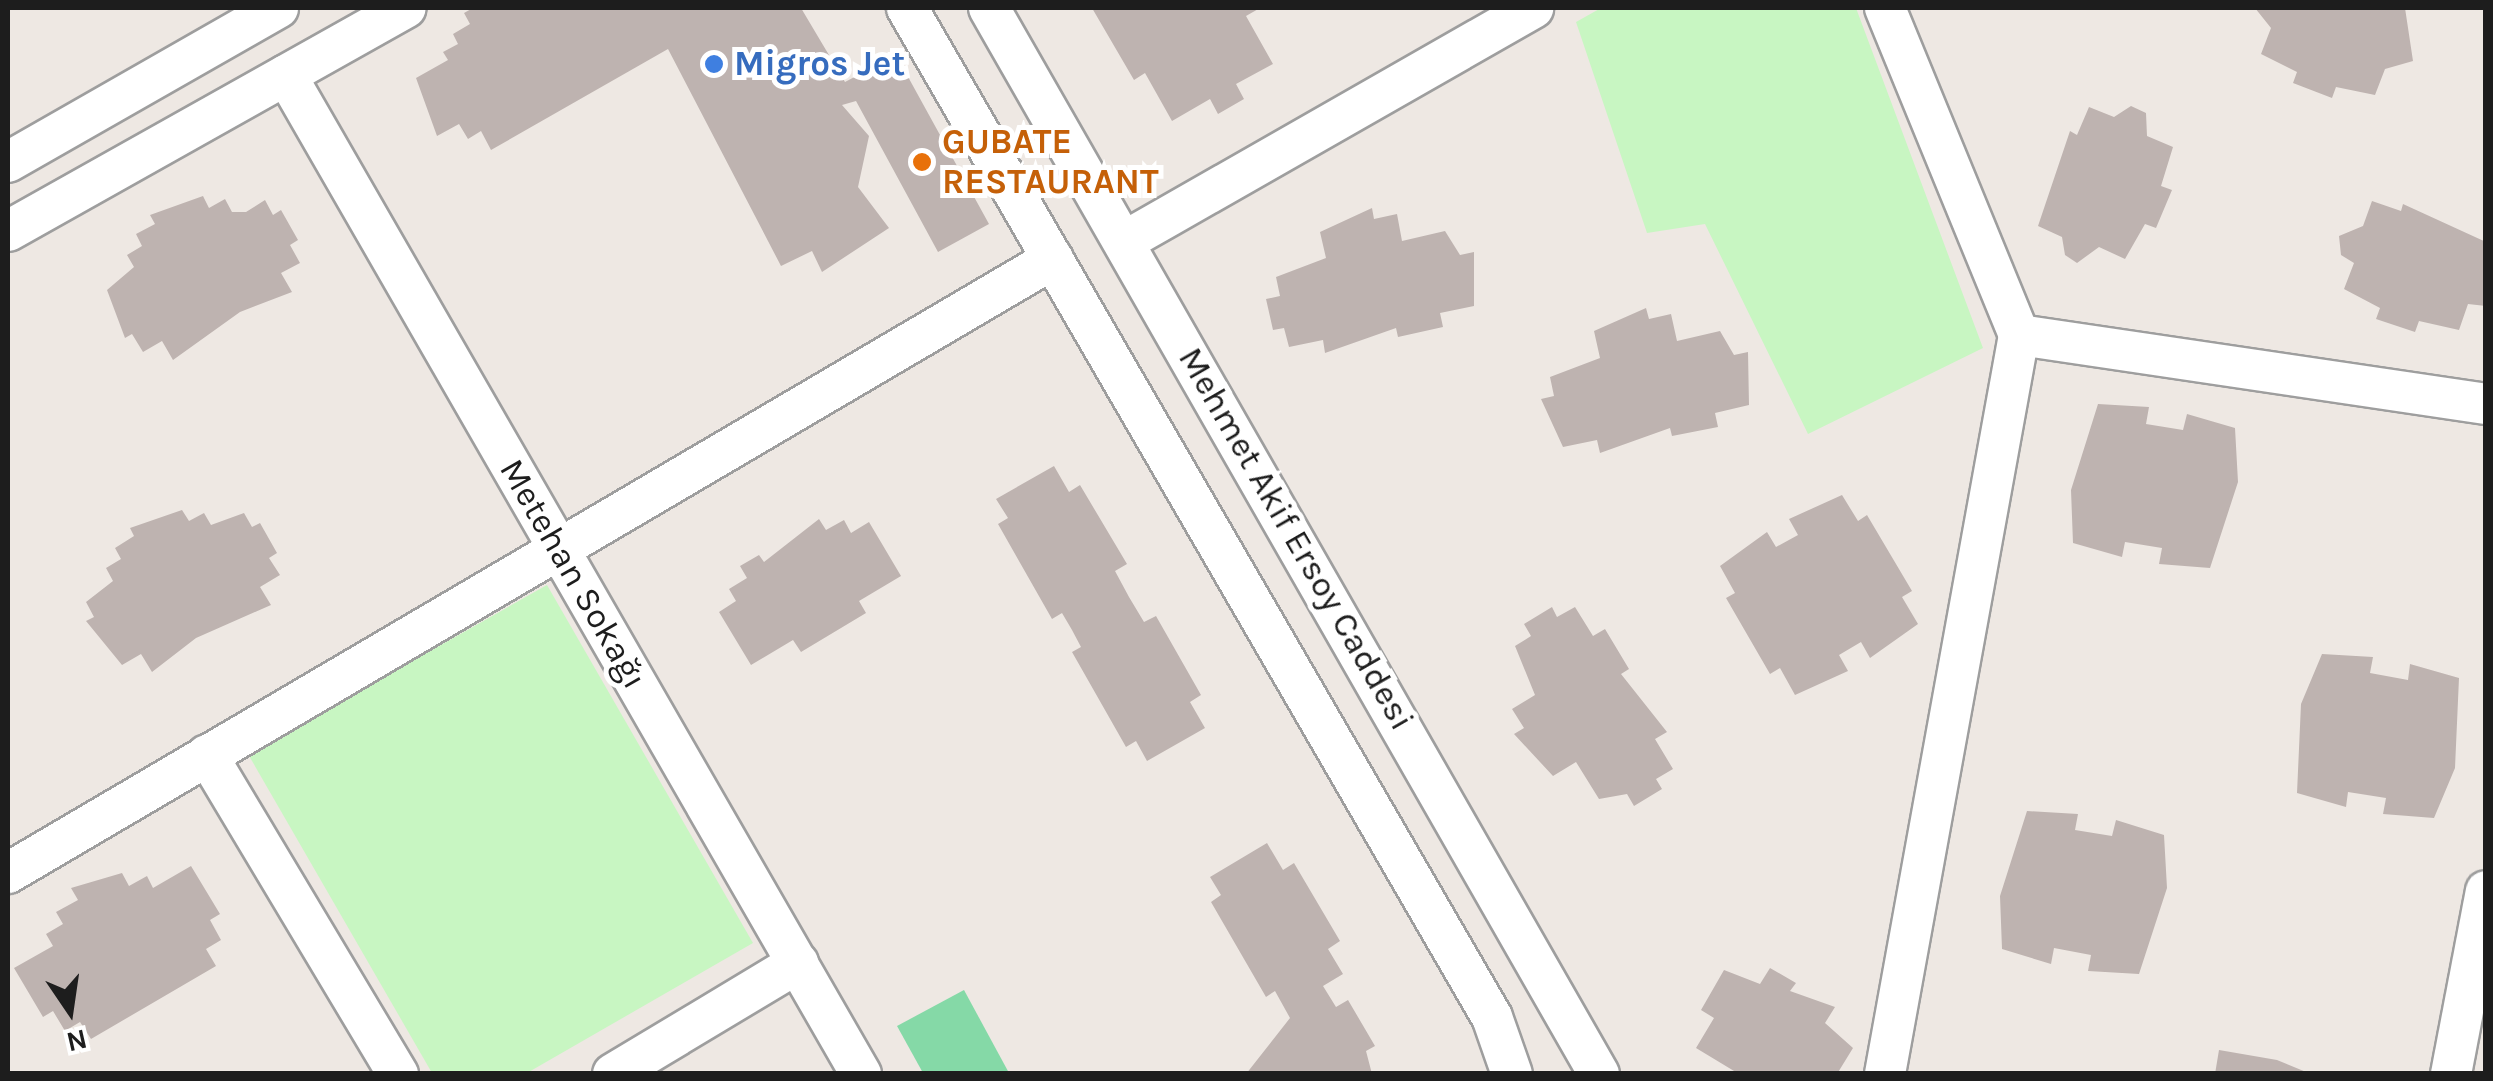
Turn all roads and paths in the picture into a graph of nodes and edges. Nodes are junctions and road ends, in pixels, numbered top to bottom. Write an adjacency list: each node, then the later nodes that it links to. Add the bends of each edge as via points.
1 (406, 8): 7 (street)
2 (907, 8): 11 (street, Mehmet Akif Ersoy Caddesi)
3 (989, 8): 10 (street, Mehmet Akif Ersoy Caddesi)
4 (1533, 8): 10 (street)
5 (1885, 8): 12 (street)
6 (260, 12): 8 (street)
7 (286, 75): 9 (street); 14 (street, Metehan Sokağı)
8 (8, 162)
9 (8, 231)
10 (1125, 242): 23 (street, Mehmet Akif Ersoy Caddesi)
11 (1054, 259): 14 (street); 22 (street, Mehmet Akif Ersoy Caddesi, via 1492,1017)
12 (2018, 336): 13 (street); 24 (street)
13 (2486, 404)
14 (558, 548): 15 (street); 18 (street, Metehan Sokağı)
15 (207, 755): 16 (street); 19 (street)
16 (8, 873)
17 (2486, 892): 25 (street)
18 (798, 963): 20 (street); 21 (street, Metehan Sokağı)
19 (398, 1074)
20 (613, 1074)
21 (861, 1074)
22 (1512, 1074)
23 (1599, 1074)
24 (1886, 1074)
25 (2451, 1074)

